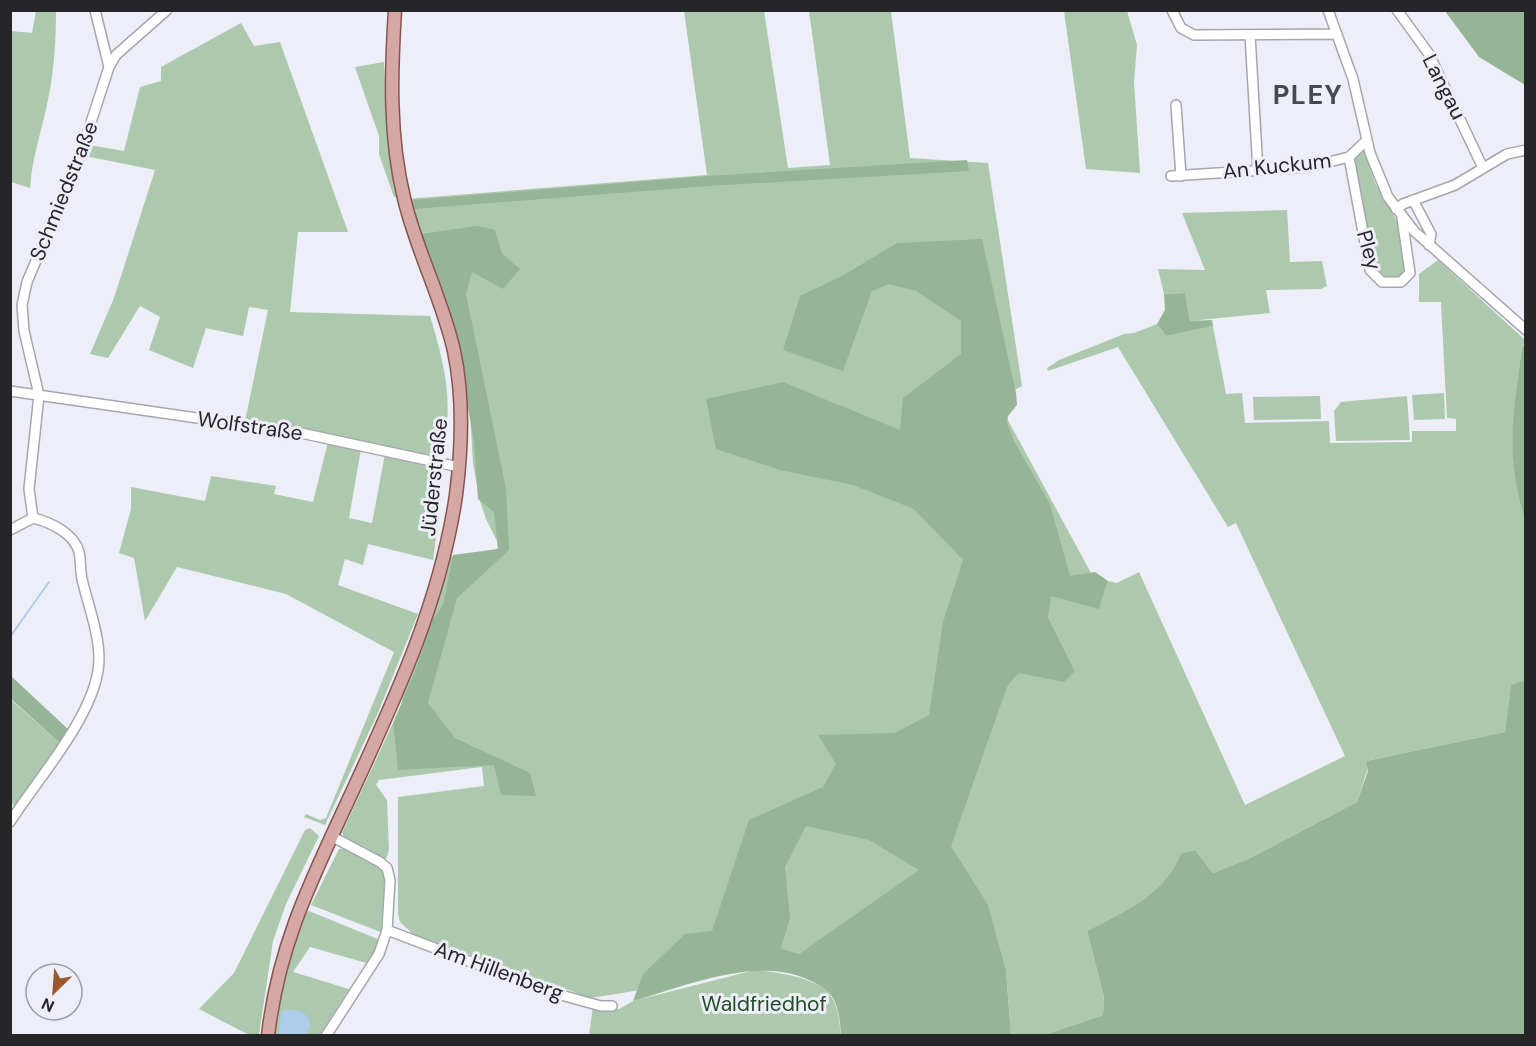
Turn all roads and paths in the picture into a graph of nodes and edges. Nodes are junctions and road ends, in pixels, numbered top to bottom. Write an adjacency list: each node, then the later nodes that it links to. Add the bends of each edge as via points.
1 (94, 10): 9 (street)
2 (167, 10): 9 (street, Schmiedstraße, via 117,55)
3 (395, 10): 25 (main road, Jüderstraße, via 394,143 404,199 453,349 460,405)
4 (1172, 10): 8 (street, via 1181,27 1194,35)
5 (1328, 10): 7 (street, Pley)
6 (1397, 10): 14 (street, Langau, via 1429,54)
7 (1336, 34): 8 (street); 11 (street, Pley, via 1347,62)
8 (1250, 35): 15 (street)
9 (109, 68): 24 (street, Schmiedstraße, via 80,159 27,282 22,305)
10 (1176, 105): 17 (street)
11 (1366, 141): 13 (street, An Kuckum); 19 (street, Pley, via 1380,180)
12 (1526, 150): 14 (street, via 1507,154)
13 (1349, 158): 15 (street, An Kuckum, via 1309,167); 21 (street, Pley, via 1370,270 1375,277 1392,284 1406,278 1410,273)
14 (1483, 168): 18 (street, via 1455,185)
15 (1258, 171): 17 (street, An Kuckum)
16 (1171, 176): 17 (street, An Kuckum)
17 (1181, 176)
18 (1413, 200): 19 (street); 20 (street, via 1431,234)
19 (1399, 213): 20 (street, Pley); 21 (street, Pley)
20 (1426, 242): 21 (street, Pley); 22 (street, Pley)
21 (1406, 246)
22 (1525, 331)
23 (10, 391): 24 (street, Wolfstraße)
24 (39, 395): 25 (street, Wolfstraße, via 301,433); 26 (street, via 29,489)
25 (459, 467): 29 (main road, Jüderstraße, via 444,557 426,620)
26 (33, 518): 27 (street); 28 (street, via 63,531 79,550 99,658 88,704)
27 (10, 530)
28 (10, 822)
29 (332, 836): 30 (street, via 387,868); 32 (main road, Jüderstraße, via 283,953)
30 (387, 930): 31 (street, Am Hillenberg, via 550,992); 33 (street, via 371,969)
31 (612, 1006)
32 (268, 1035)
33 (326, 1035)

